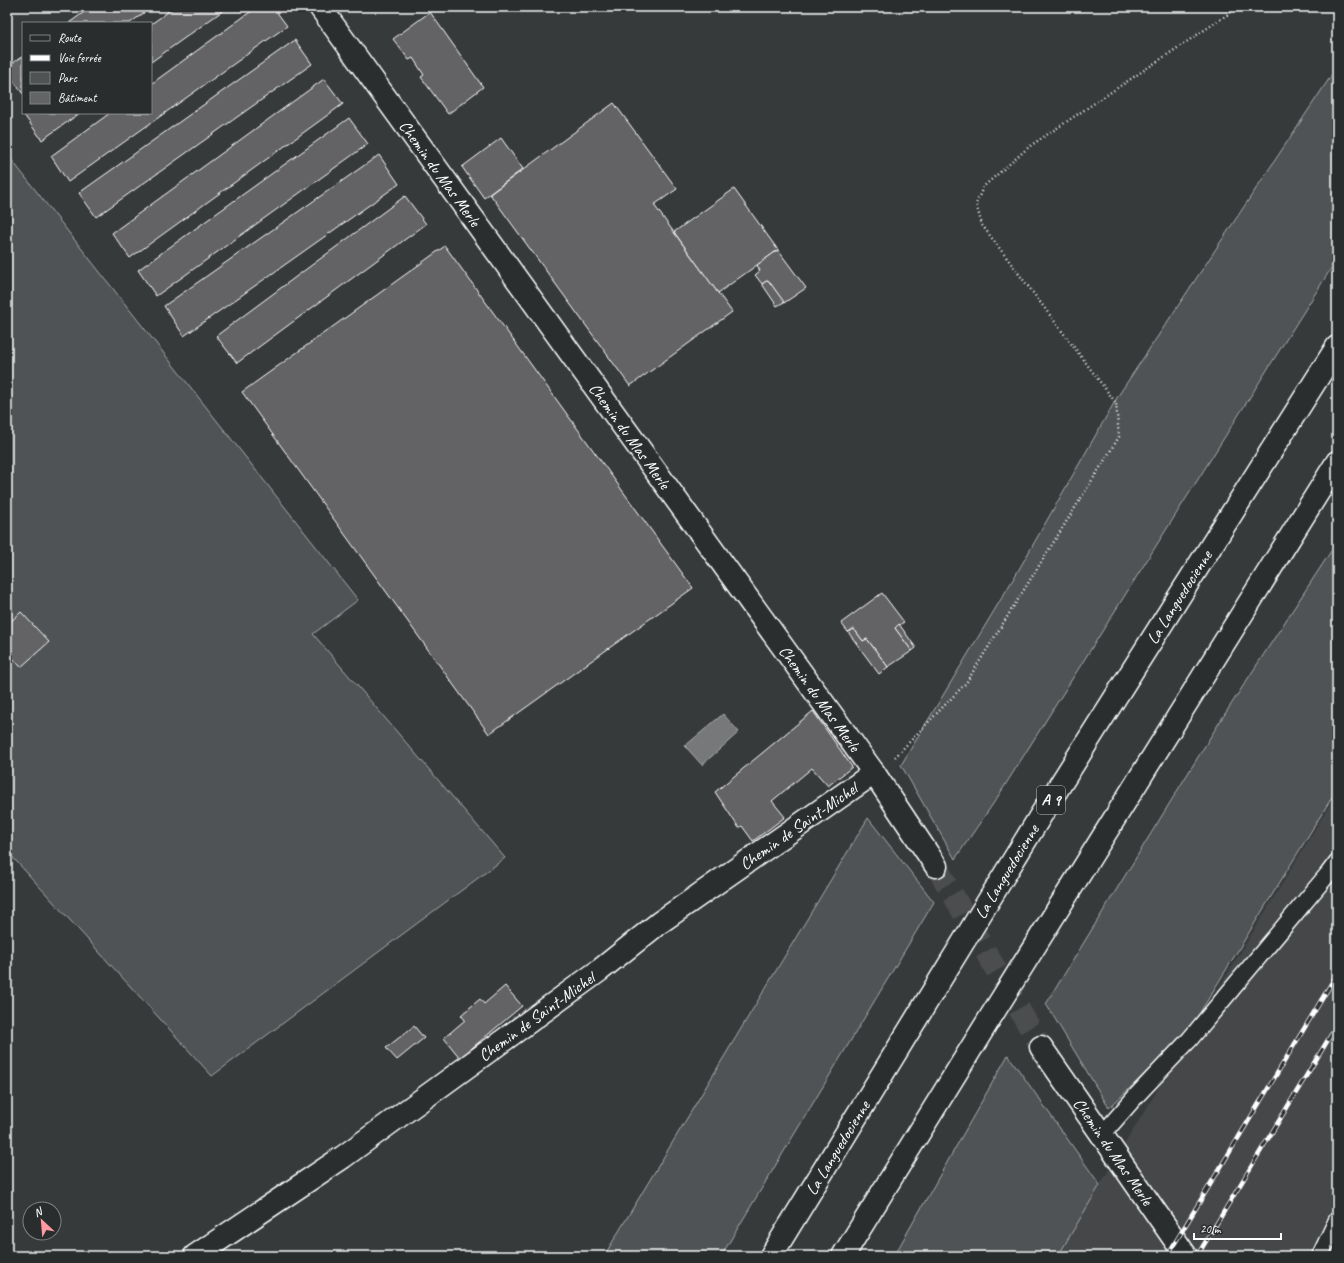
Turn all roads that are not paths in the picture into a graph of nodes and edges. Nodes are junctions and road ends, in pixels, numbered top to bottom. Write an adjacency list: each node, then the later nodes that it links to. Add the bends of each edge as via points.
1 (320, 7): 4 (main road, Chemin du Mas Merle)
2 (1337, 347): 11 (main road, La Languedocienne / A 9, via 1041,815)
3 (1337, 462): 12 (main road)
4 (874, 773): 6 (main road, Chemin du Mas Merle); 10 (main road, Chemin de Saint-Michel, via 659,923 600,970 343,1157)
5 (1337, 862): 8 (lane, via 1190,1038)
6 (936, 866)
7 (1041, 1047): 8 (main road, Chemin du Mas Merle)
8 (1102, 1136): 13 (main road, Chemin du Mas Merle)
9 (1337, 1220): 14 (lane)
10 (195, 1256)
11 (771, 1256)
12 (843, 1256)
13 (1186, 1256)
14 (1320, 1256)

